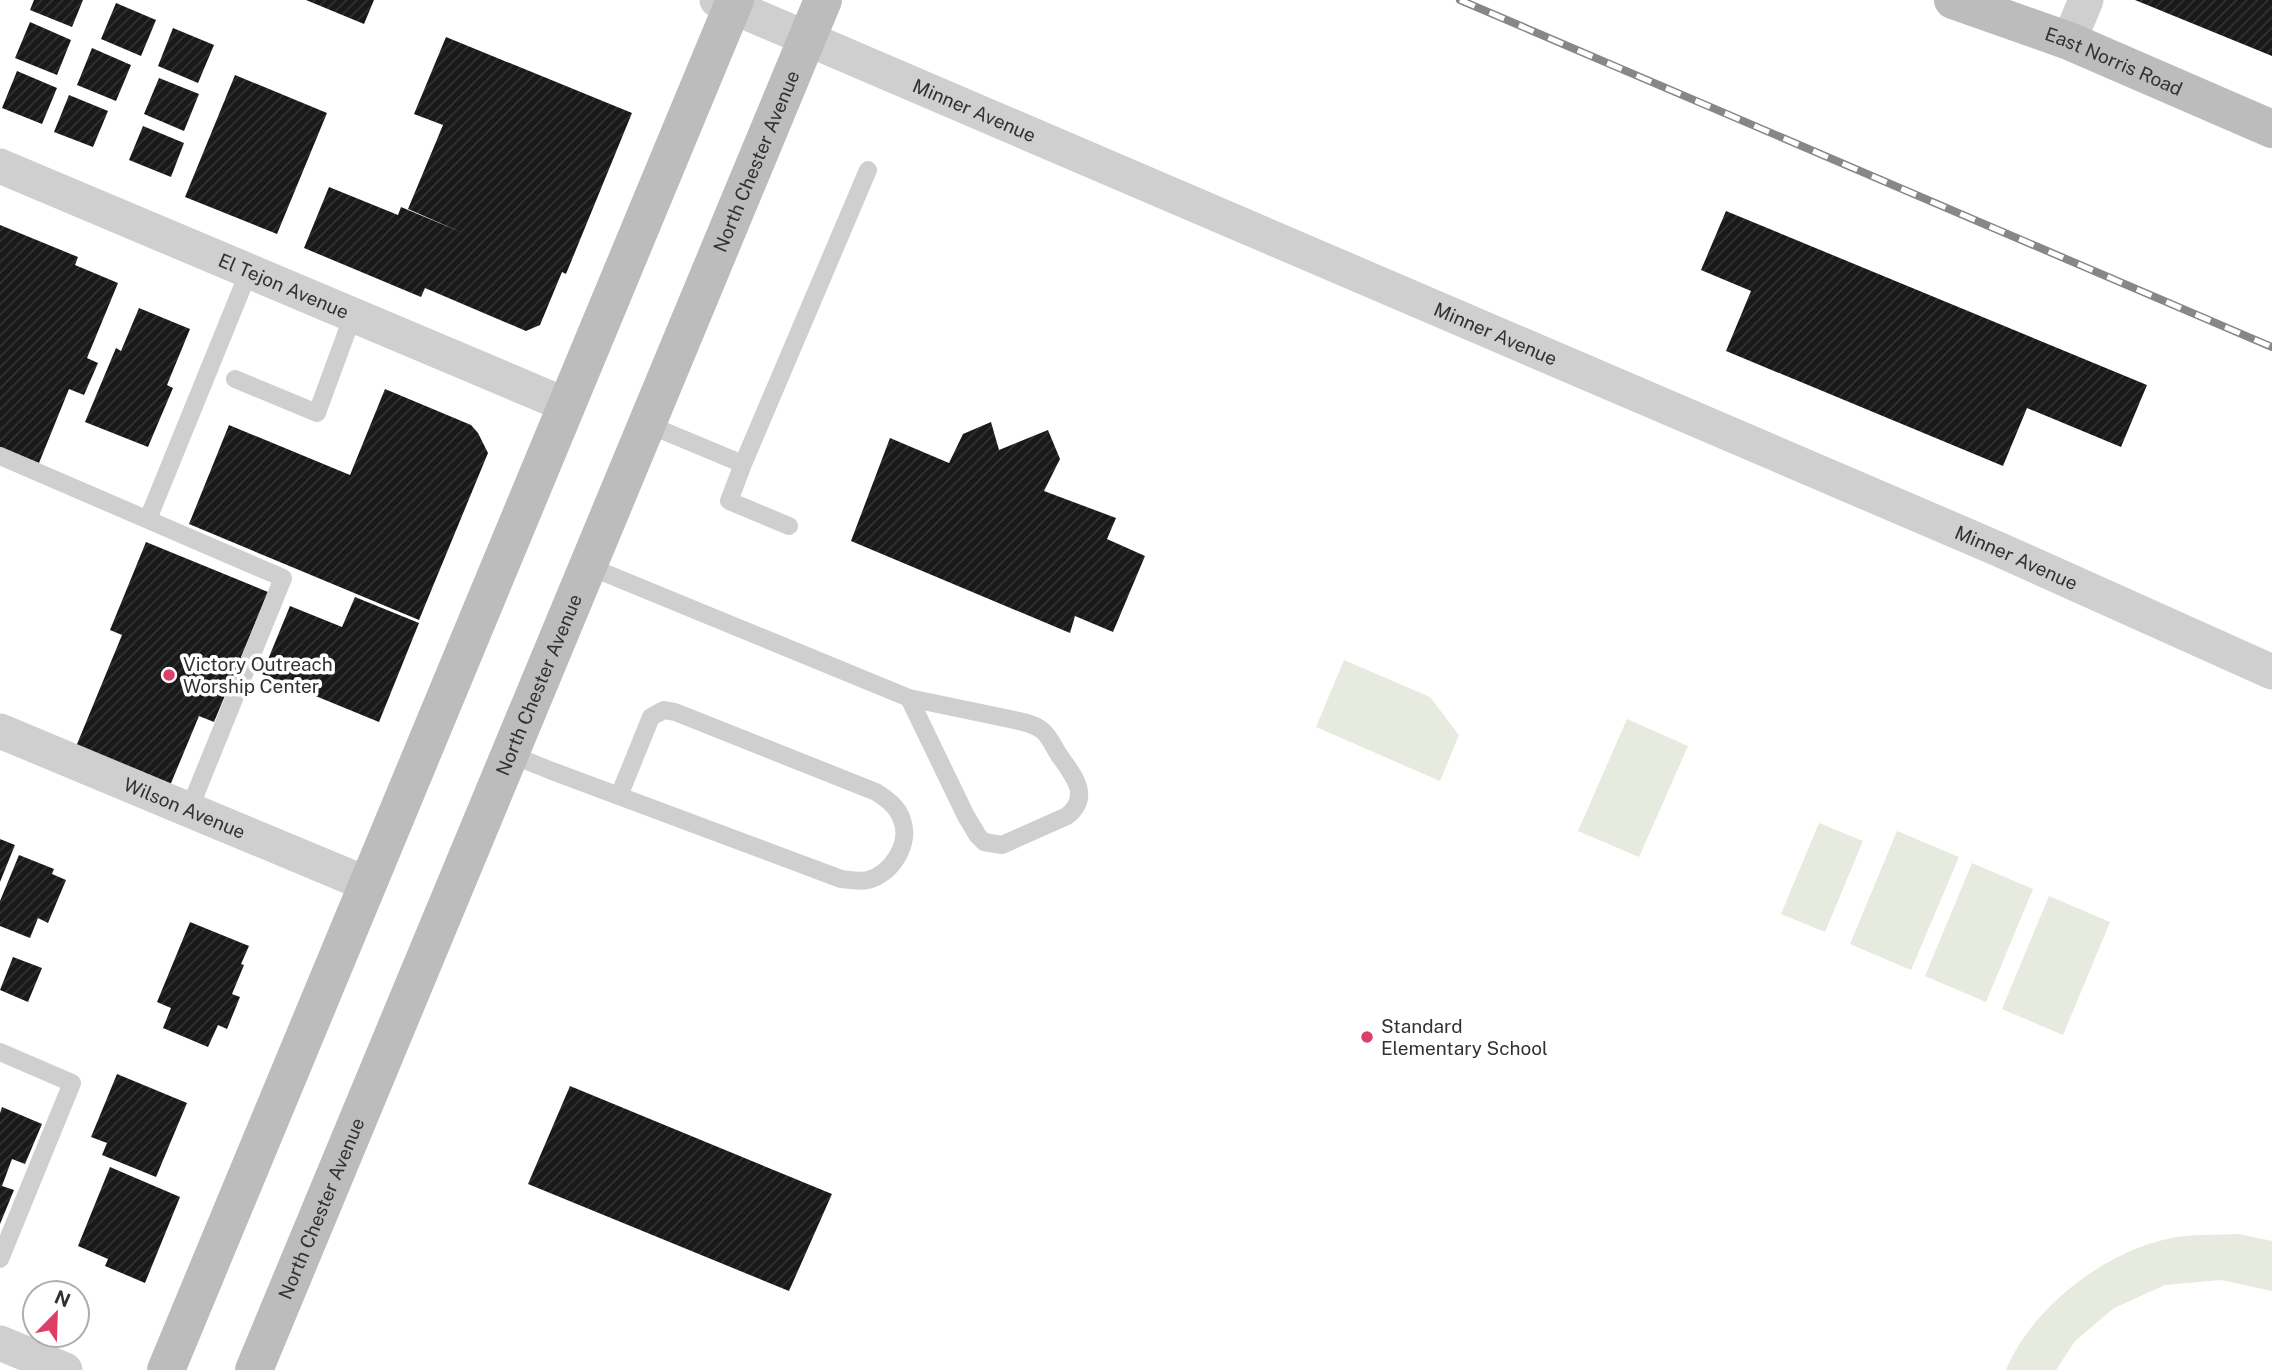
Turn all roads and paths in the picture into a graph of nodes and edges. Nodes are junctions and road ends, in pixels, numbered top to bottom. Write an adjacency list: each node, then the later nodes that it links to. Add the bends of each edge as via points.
1 (823, 0): 5 (main road, North Chester Avenue)
2 (1954, 0): 6 (main road, East Norris Road)
3 (2086, 0): 6 (street)
4 (728, 2): 5 (street, Minner Avenue); 13 (main road)
5 (808, 38): 14 (main road, North Chester Avenue); 20 (street, Minner Avenue, via 1985,544)
6 (2069, 41): 7 (main road, East Norris Road)
7 (2272, 129)
8 (0, 166): 10 (street, El Tejon Avenue)
9 (868, 170): 16 (lane)
10 (249, 271): 11 (street, El Tejon Avenue); 17 (lane)
11 (353, 316): 12 (lane, via 317,413); 13 (street, El Tejon Avenue)
12 (235, 379)
13 (566, 405): 26 (main road)
14 (647, 424): 16 (lane); 19 (main road, North Chester Avenue)
15 (0, 456): 17 (lane)
16 (743, 464): 18 (lane, via 729,501)
17 (148, 519): 25 (lane, via 283,578)
18 (789, 526)
19 (588, 566): 21 (lane); 23 (main road, North Chester Avenue)
20 (2272, 673)
21 (909, 698): 21 (lane, via 966,816 984,842 1002,845 1075,809 1079,799 1076,780 1043,731 1019,721)
22 (0, 731): 25 (street, Wilson Avenue)
23 (510, 754): 24 (lane); 32 (main road, North Chester Avenue)
24 (619, 796): 24 (lane, via 841,879 860,882 891,867 904,838 899,813 876,792 664,710 651,717)
25 (189, 810): 26 (street, Wilson Avenue)
26 (367, 884): 31 (main road)
27 (0, 1052): 28 (lane, via 72,1083)
28 (0, 1259)
29 (0, 1343): 30 (street)
30 (65, 1370)
31 (166, 1370)
32 (254, 1370)

